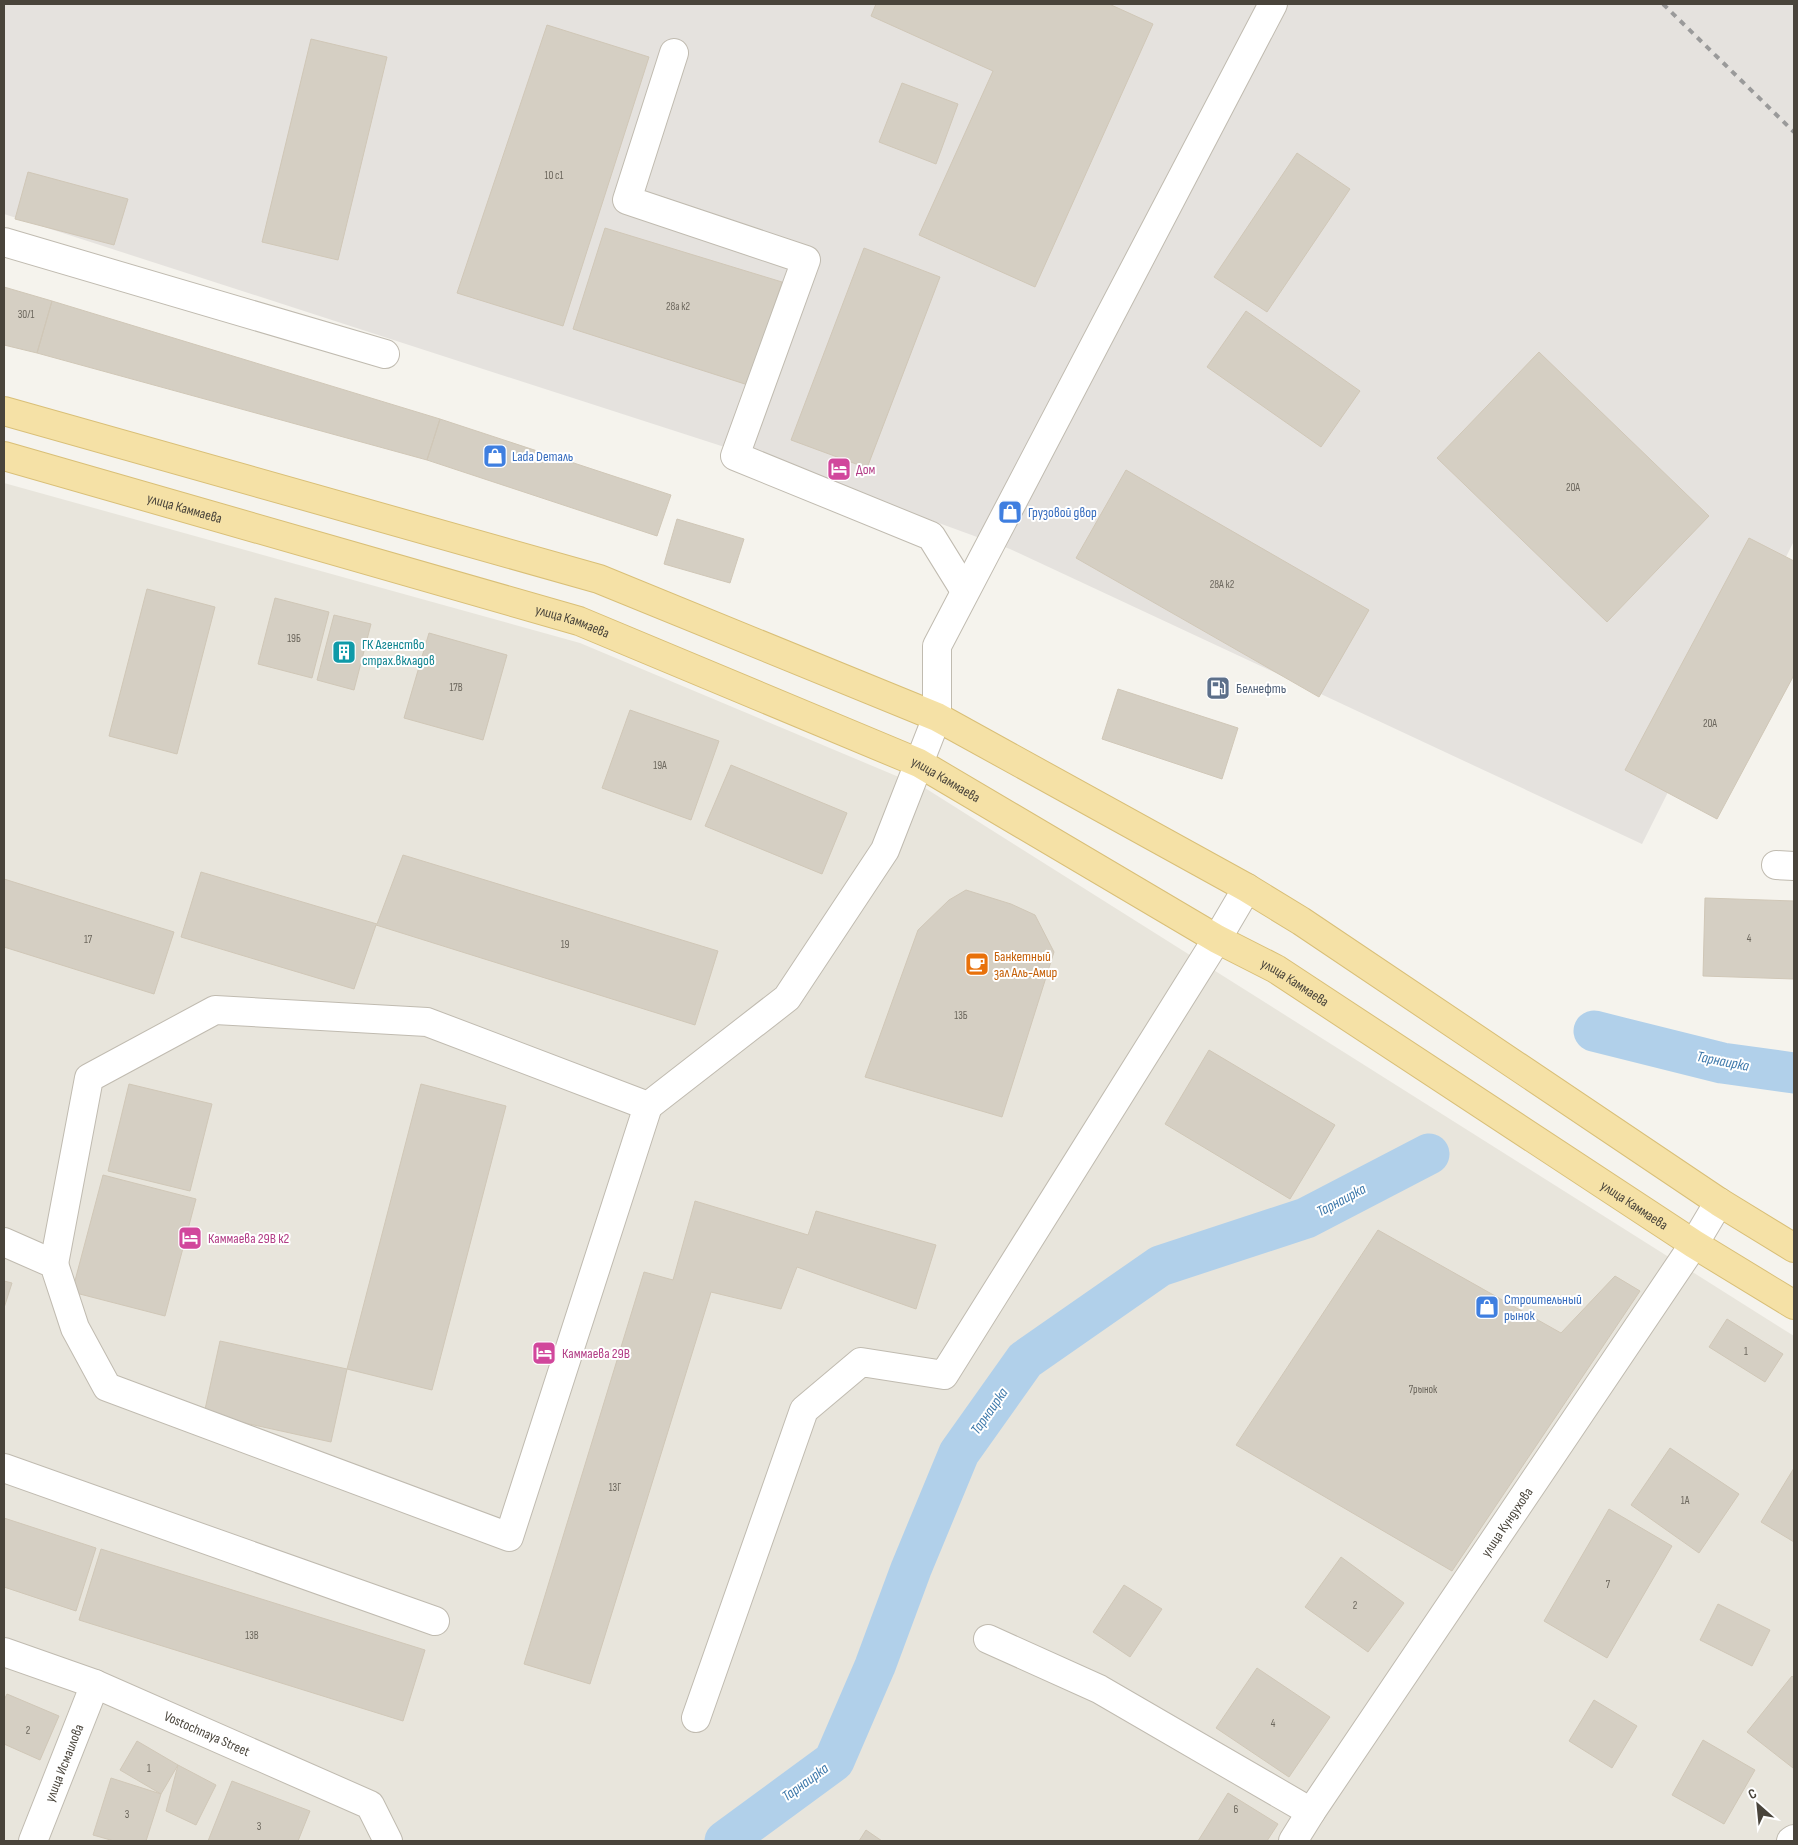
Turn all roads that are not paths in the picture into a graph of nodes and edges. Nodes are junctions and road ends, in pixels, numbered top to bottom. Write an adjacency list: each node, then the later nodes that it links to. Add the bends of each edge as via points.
1 (1273, 4): 7 (street)
2 (674, 53): 7 (street, via 627,200 806,260 735,456 931,536)
3 (4, 242): 4 (street)
4 (385, 354)
5 (4, 411): 8 (main road, via 599,579)
6 (4, 456): 9 (main road, улица Каммаева, via 580,621)
7 (965, 591): 8 (street, via 937,646)
8 (938, 717): 9 (street); 10 (main road)
9 (919, 763): 11 (main road, улица Каммаева); 12 (street, via 884,850 787,998)
10 (1247, 888): 11 (street); 13 (main road)
11 (1217, 939): 15 (main road, улица Каммаева, via 1276,969); 24 (street, via 944,1375 861,1362 804,1410)
12 (648, 1106): 17 (street, via 427,1022 215,1010 89,1078); 17 (street, via 509,1537 107,1387 75,1328)
13 (1719, 1202): 15 (street, улица Кундухова); 16 (main road)
14 (4, 1242): 17 (street)
15 (1694, 1244): 18 (main road, улица Каммаева); 25 (street, улица Кундухова)
16 (1794, 1248)
17 (54, 1264)
18 (1794, 1304)
19 (4, 1468): 20 (street)
20 (435, 1621)
21 (988, 1639): 25 (street, via 1099,1689)
22 (4, 1652): 23 (street, Vostochnaya Street)
23 (95, 1684): 27 (street, улица Исмаилова); 28 (street, Vostochnaya Street, via 370,1805)
24 (696, 1718)
25 (1311, 1812): 29 (street, улица Кундухова)
26 (1794, 1839): 30 (street)
27 (34, 1841)
28 (388, 1841)
29 (1293, 1841)
30 (1791, 1841)

